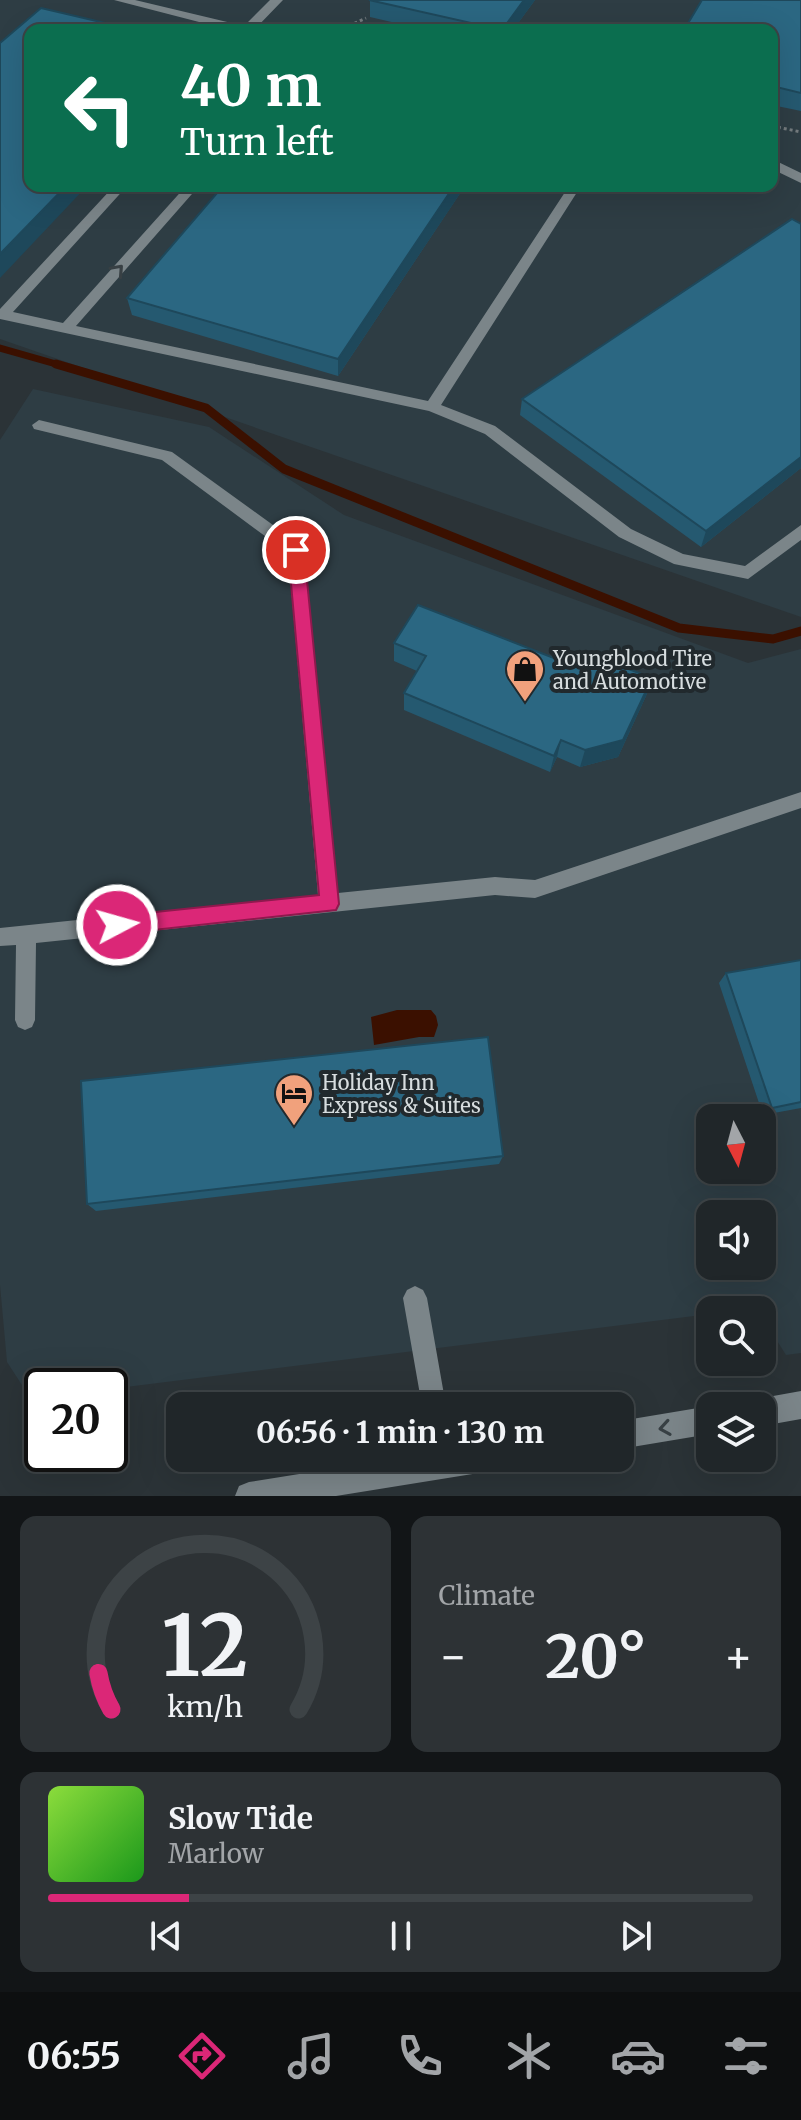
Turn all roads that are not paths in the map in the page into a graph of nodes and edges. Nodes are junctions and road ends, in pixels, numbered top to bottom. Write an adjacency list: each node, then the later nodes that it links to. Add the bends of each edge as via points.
1 (122, 0): 3 (street)
2 (277, 0): 4 (street)
3 (221, 24)
4 (252, 24)
5 (778, 166): 6 (street)
6 (801, 179)
7 (115, 192): 10 (lane)
8 (188, 192): 11 (lane, one-way to 8)
9 (571, 192): 12 (lane)
10 (2, 314): 11 (lane)
11 (66, 328): 12 (lane)
12 (432, 407): 14 (lane, via 490,430 625,533 680,560 748,573)
13 (39, 425): 16 (lane, via 167,456 296,550)
14 (801, 531)
15 (801, 800): 16 (lane, via 535,889 495,886)
16 (329, 904): 17 (lane)
17 (26, 934): 18 (lane); 19 (lane)
18 (0, 937)
19 (25, 1020)
20 (415, 1298): 21 (lane)
21 (432, 1392)
22 (801, 1405): 23 (street)
23 (776, 1409)
24 (696, 1422): 25 (street, one-way to 25)
25 (634, 1433)
26 (383, 1472): 27 (street)
27 (249, 1496)

